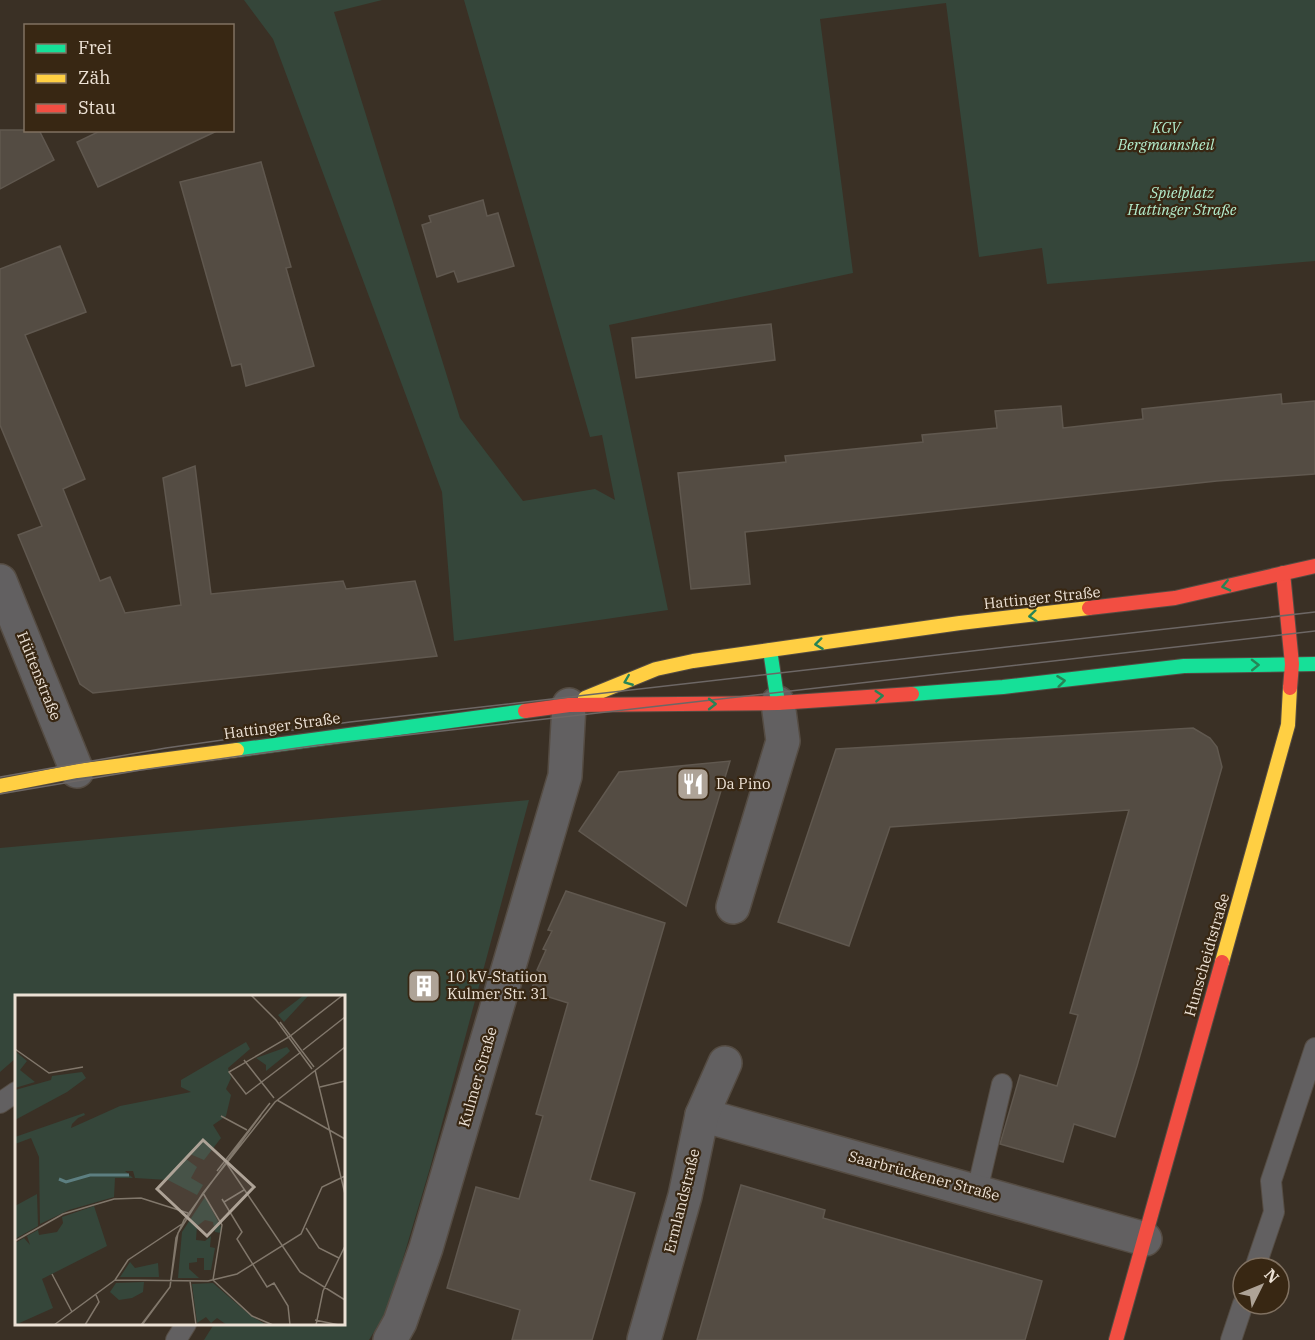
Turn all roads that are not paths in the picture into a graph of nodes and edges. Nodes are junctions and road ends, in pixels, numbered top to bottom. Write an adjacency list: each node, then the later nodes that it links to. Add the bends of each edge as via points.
1 (1315, 566): 2 (main road, Hattinger Straße)
2 (1283, 573): 4 (main road, Hattinger Straße, one-way to 4, via 1174,598); 5 (main road, Hunscheidtstraße)
3 (0, 581): 9 (street, Hüttenstraße)
4 (770, 650): 7 (main road); 8 (main road, Hattinger Straße, one-way to 8, via 656,669)
5 (1292, 664): 6 (main road, Hattinger Straße); 7 (main road, Hattinger Straße, one-way to 5, via 1003,687 1184,666); 19 (main road, Hunscheidtstraße, via 1288,726)
6 (1315, 664)
7 (778, 703): 8 (main road, Hattinger Straße, one-way to 7); 11 (street, via 783,741)
8 (569, 705): 9 (main road, Hattinger Straße); 24 (street, Kulmer Straße, via 565,776 429,1238)
9 (77, 771): 10 (main road, Hattinger Straße)
10 (0, 786)
11 (733, 907)
12 (1315, 1048): 20 (lane, via 1271,1181 1274,1212)
13 (725, 1064): 17 (street, Ermlandstraße)
14 (1002, 1084): 18 (lane)
15 (15, 1093): 16 (lane)
16 (0, 1103)
17 (702, 1115): 18 (street, Saarbrückener Straße); 25 (street, Ermlandstraße, via 685,1196)
18 (977, 1191): 19 (street, Saarbrückener Straße)
19 (1144, 1239): 26 (main road, Hunscheidtstraße)
20 (1259, 1256)
21 (1239, 1316): 27 (lane)
22 (185, 1325): 23 (lane)
23 (176, 1340)
24 (390, 1340)
25 (644, 1340)
26 (1116, 1340)
27 (1231, 1340)

